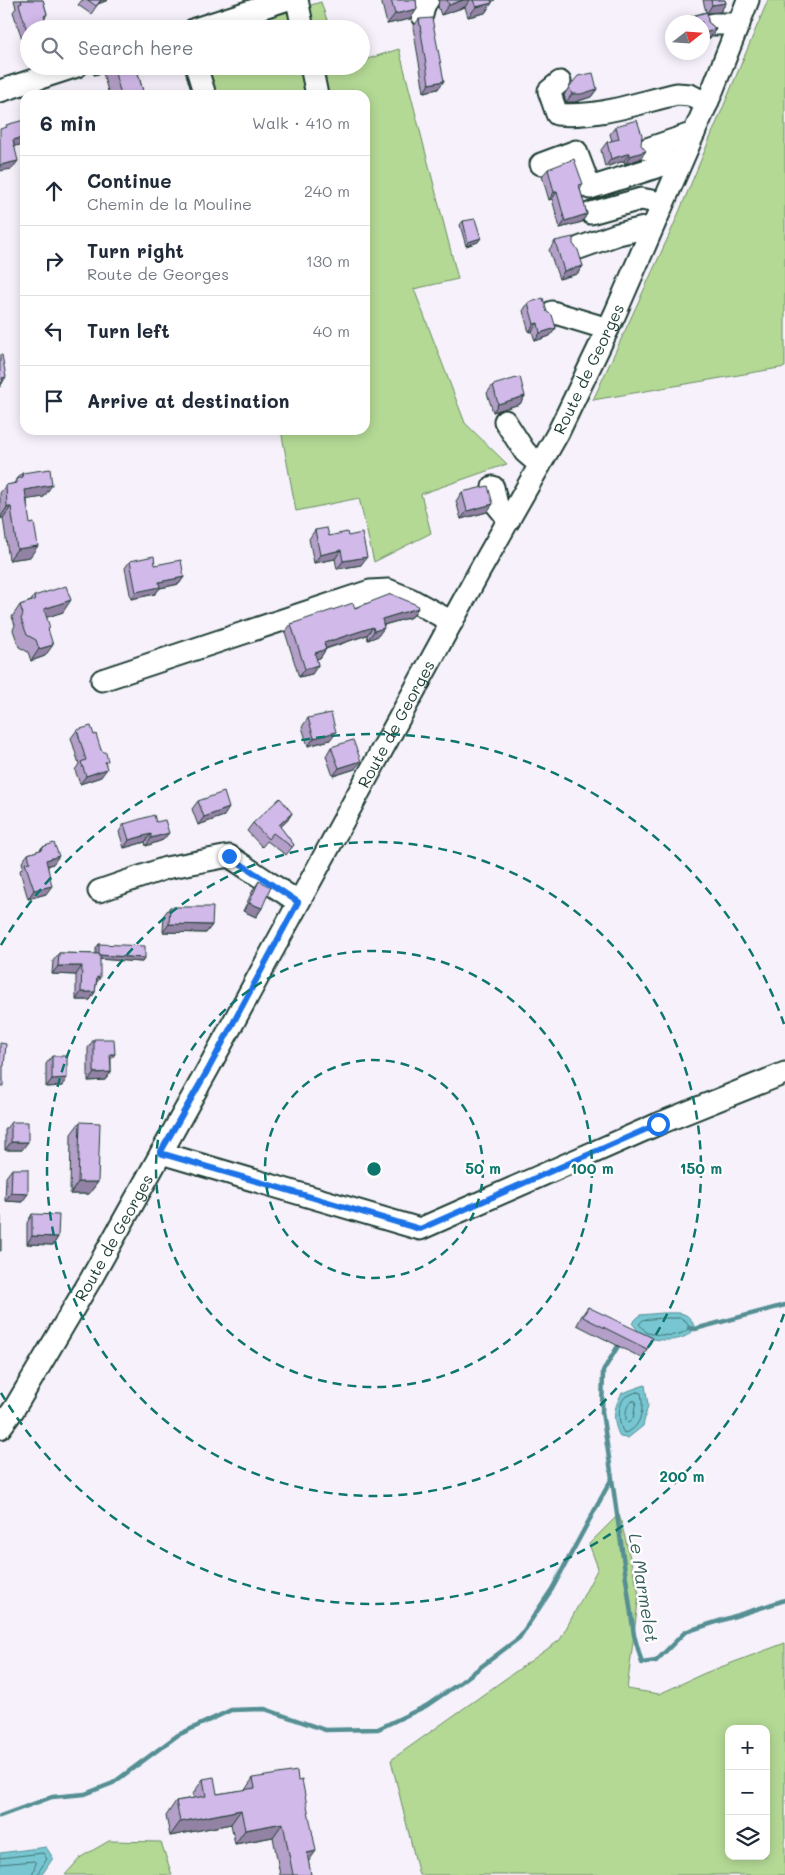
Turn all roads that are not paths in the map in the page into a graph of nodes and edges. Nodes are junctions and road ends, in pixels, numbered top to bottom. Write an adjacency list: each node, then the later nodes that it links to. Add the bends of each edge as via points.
1 (285, 0): 4 (street)
2 (298, 0): 5 (street)
3 (748, 0): 7 (street, Route de Georges)
4 (223, 20)
5 (302, 20)
6 (713, 24): 7 (street)
7 (739, 24): 15 (street, Route de Georges)
8 (48, 75): 12 (street)
9 (199, 75): 13 (street)
10 (313, 75): 14 (street)
11 (560, 82): 15 (street, via 550,91 556,114 601,113 677,94 690,95)
12 (0, 90)
13 (203, 90)
14 (316, 90)
15 (707, 104): 16 (street, Route de Georges)
16 (694, 133): 17 (street); 18 (street, Route de Georges)
17 (648, 149)
18 (682, 159): 19 (street, via 590,188 576,151); 20 (street, Route de Georges)
19 (541, 164)
20 (662, 203): 21 (street, via 641,199); 22 (street, Route de Georges)
21 (591, 213)
22 (653, 226): 23 (street); 25 (street, Route de Georges)
23 (579, 248)
24 (552, 312): 25 (street)
25 (608, 329): 27 (street, Route de Georges)
26 (505, 420): 27 (street, via 525,452)
27 (540, 465): 29 (street, Route de Georges)
28 (493, 487): 29 (street, via 497,505)
29 (508, 520): 30 (street, Route de Georges)
30 (452, 622): 31 (street, via 388,590 370,591); 33 (street, Route de Georges)
31 (102, 680)
32 (100, 891): 33 (street, via 166,868 229,856)
33 (298, 902): 35 (street, Route de Georges)
34 (785, 1073): 35 (street, via 658,1124 420,1229)
35 (160, 1153): 36 (street, Route de Georges, via 91,1279 14,1410)
36 (0, 1428)

